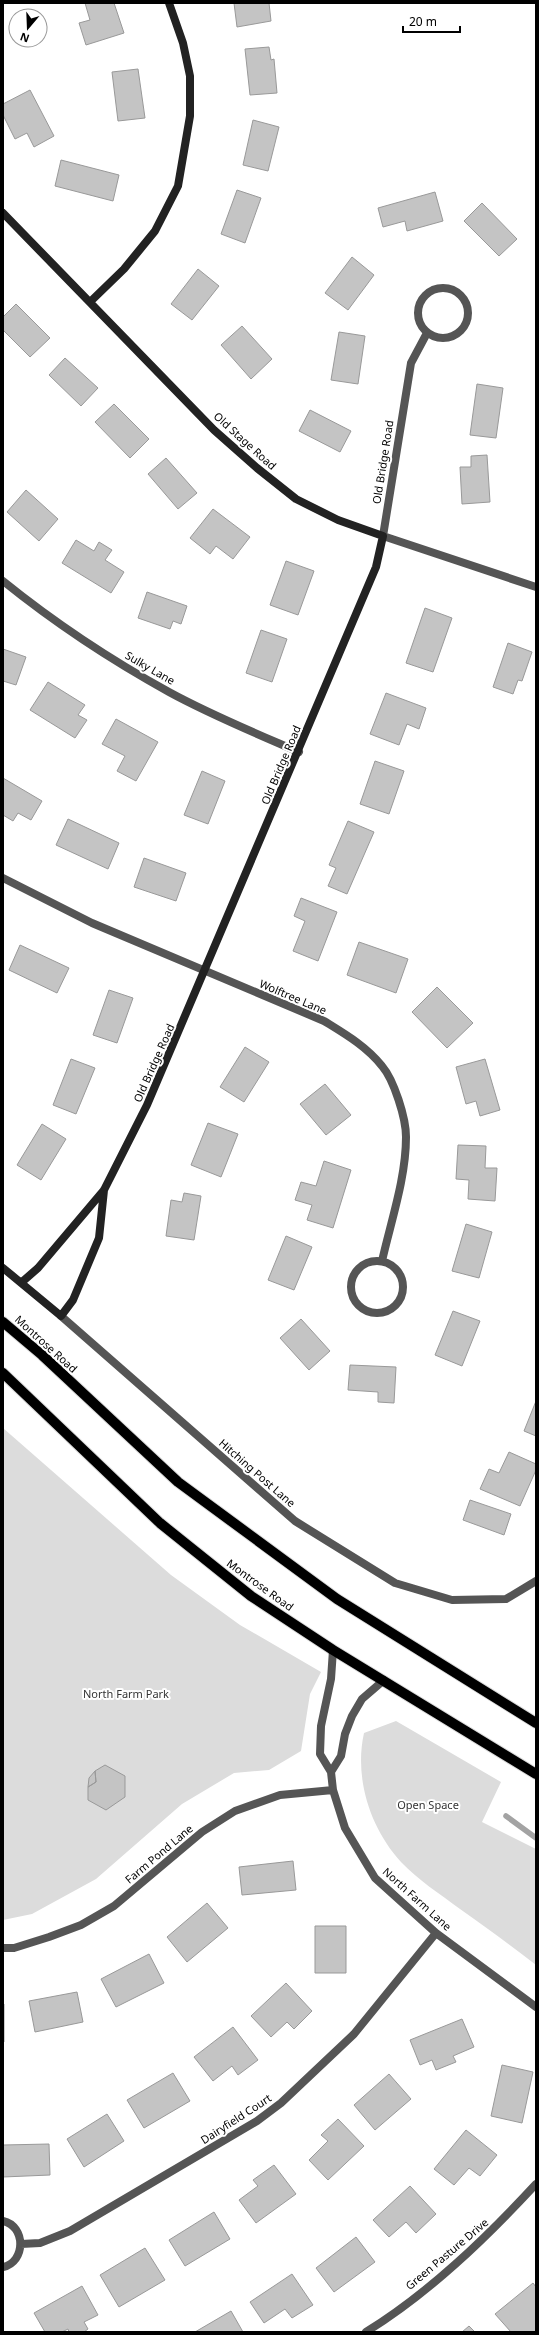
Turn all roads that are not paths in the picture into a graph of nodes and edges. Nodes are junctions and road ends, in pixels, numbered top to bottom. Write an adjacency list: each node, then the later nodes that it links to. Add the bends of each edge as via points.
1 (169, 3): 3 (street, via 183,43 190,76 190,116 178,186 155,231 124,269)
2 (3, 213): 3 (street, Old Stage Road)
3 (90, 302): 5 (street, Old Stage Road, via 214,430 257,468 296,499 338,520)
4 (427, 333): 4 (street, via 438,338 449,338 459,333 466,324 466,302 458,293 448,288 437,288 420,302 417,313 420,324); 5 (street, Old Bridge Road, via 411,363)
5 (383, 536): 7 (street, Old Stage Road); 8 (street, Old Bridge Road, via 376,566)
6 (3, 581): 8 (street, Sulky Lane, via 59,623 131,670 213,714)
7 (536, 587)
8 (299, 752): 10 (street, Old Bridge Road)
9 (3, 878): 10 (street, Wolftree Lane, via 92,923)
10 (206, 972): 11 (street, Old Bridge Road, via 147,1106); 12 (street, Wolftree Lane, via 324,1022 357,1042 383,1066 398,1096 406,1137 401,1178)
11 (104, 1190): 14 (street, Old Bridge Road, via 38,1268); 15 (street, Old Bridge Road, via 99,1238 74,1300)
12 (382, 1261): 12 (street, via 370,1261 360,1266 353,1276 350,1287 353,1299 361,1308 372,1313 394,1308 401,1298 404,1286 401,1275 393,1266)
13 (3, 1268): 14 (street, Hitching Post Lane)
14 (22, 1282): 15 (street, Hitching Post Lane)
15 (61, 1316): 18 (street, Hitching Post Lane, via 295,1521 395,1583 452,1600 506,1599)
16 (3, 1322): 21 (main road, Montrose Road, via 178,1482 337,1599)
17 (3, 1373): 19 (main road, Montrose Road, via 160,1523 251,1596)
18 (536, 1581)
19 (333, 1650): 20 (main road, Montrose Road); 22 (street, North Farm Lane, via 331,1679 321,1726 320,1754)
20 (384, 1680): 22 (street, via 362,1699 352,1716 341,1756); 23 (main road, Montrose Road)
21 (536, 1723)
22 (331, 1772): 24 (street, North Farm Lane)
23 (536, 1774)
24 (333, 1790): 25 (street, North Farm Lane, via 345,1828 375,1878); 26 (street, Farm Pond Lane, via 280,1795 235,1811 202,1832 114,1906 81,1925 49,1938 14,1948)
25 (436, 1933): 27 (street, North Farm Lane); 30 (street, Dairyfield Court, via 354,2034 281,2103 216,2146 70,2231 40,2243)
26 (3, 1948)
27 (536, 2008)
28 (536, 2184): 32 (street, Green Pasture Drive, via 493,2230 438,2278)
29 (3, 2221): 30 (street, via 14,2227)
30 (21, 2244): 31 (street, via 14,2261)
31 (3, 2267)
32 (366, 2332)

